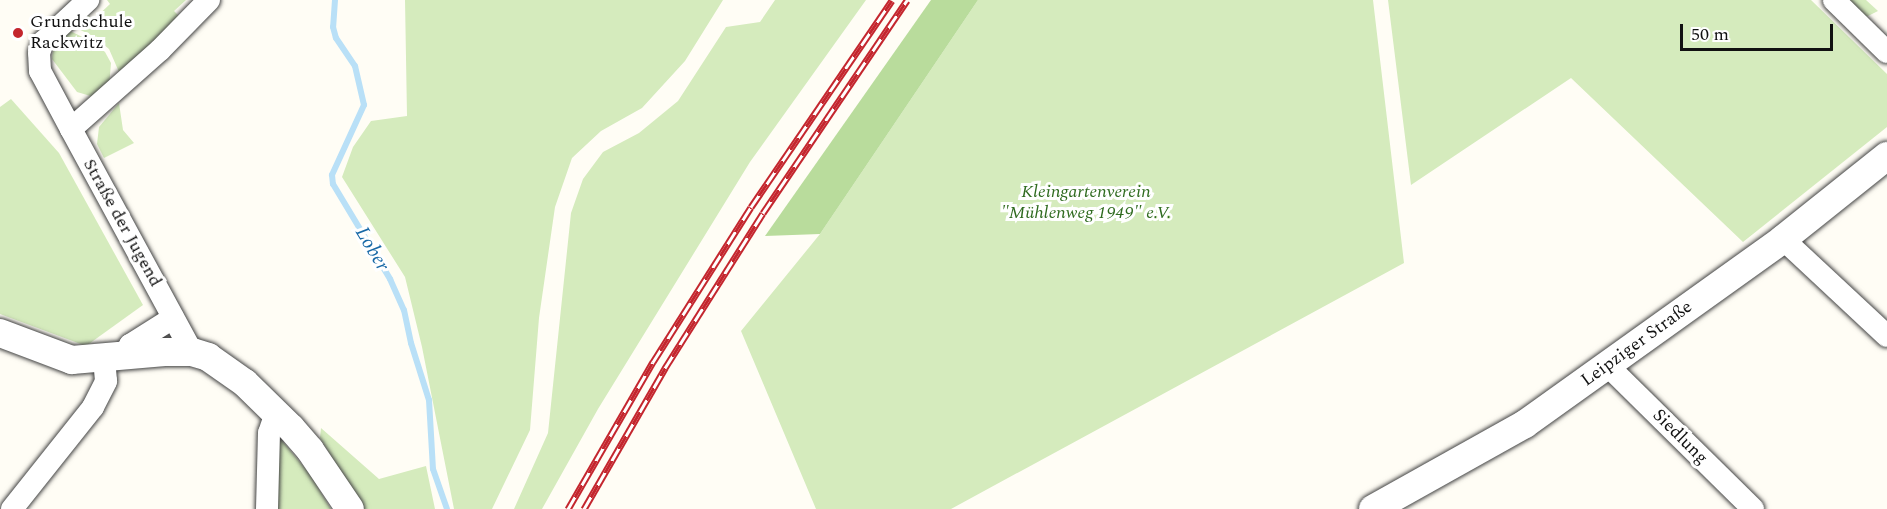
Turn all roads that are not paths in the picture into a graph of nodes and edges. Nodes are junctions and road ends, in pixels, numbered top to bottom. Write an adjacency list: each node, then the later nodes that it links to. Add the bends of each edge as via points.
1 (88, 0): 5 (street, Straße der Jugend, via 43,42 39,53 40,71)
2 (209, 0): 5 (street, via 160,50)
3 (1834, 0): 4 (street)
4 (1887, 52)
5 (71, 129): 8 (street, Straße der Jugend)
6 (1887, 156): 7 (street, Leipziger Straße)
7 (1783, 239): 10 (street); 13 (street, Leipziger Straße)
8 (173, 318): 11 (street, Straße der Jugend); 12 (street)
9 (0, 333): 12 (street, via 72,360)
10 (1887, 336)
11 (192, 352): 12 (street); 14 (street, via 224,367)
12 (118, 357): 15 (street, via 93,406)
13 (1607, 365): 18 (street, Leipziger Straße, via 1526,424); 19 (street, Siedlung)
14 (276, 413): 16 (street, via 269,434); 17 (street, via 310,450)
15 (12, 509)
16 (267, 509)
17 (350, 509)
18 (1373, 509)
19 (1753, 509)

